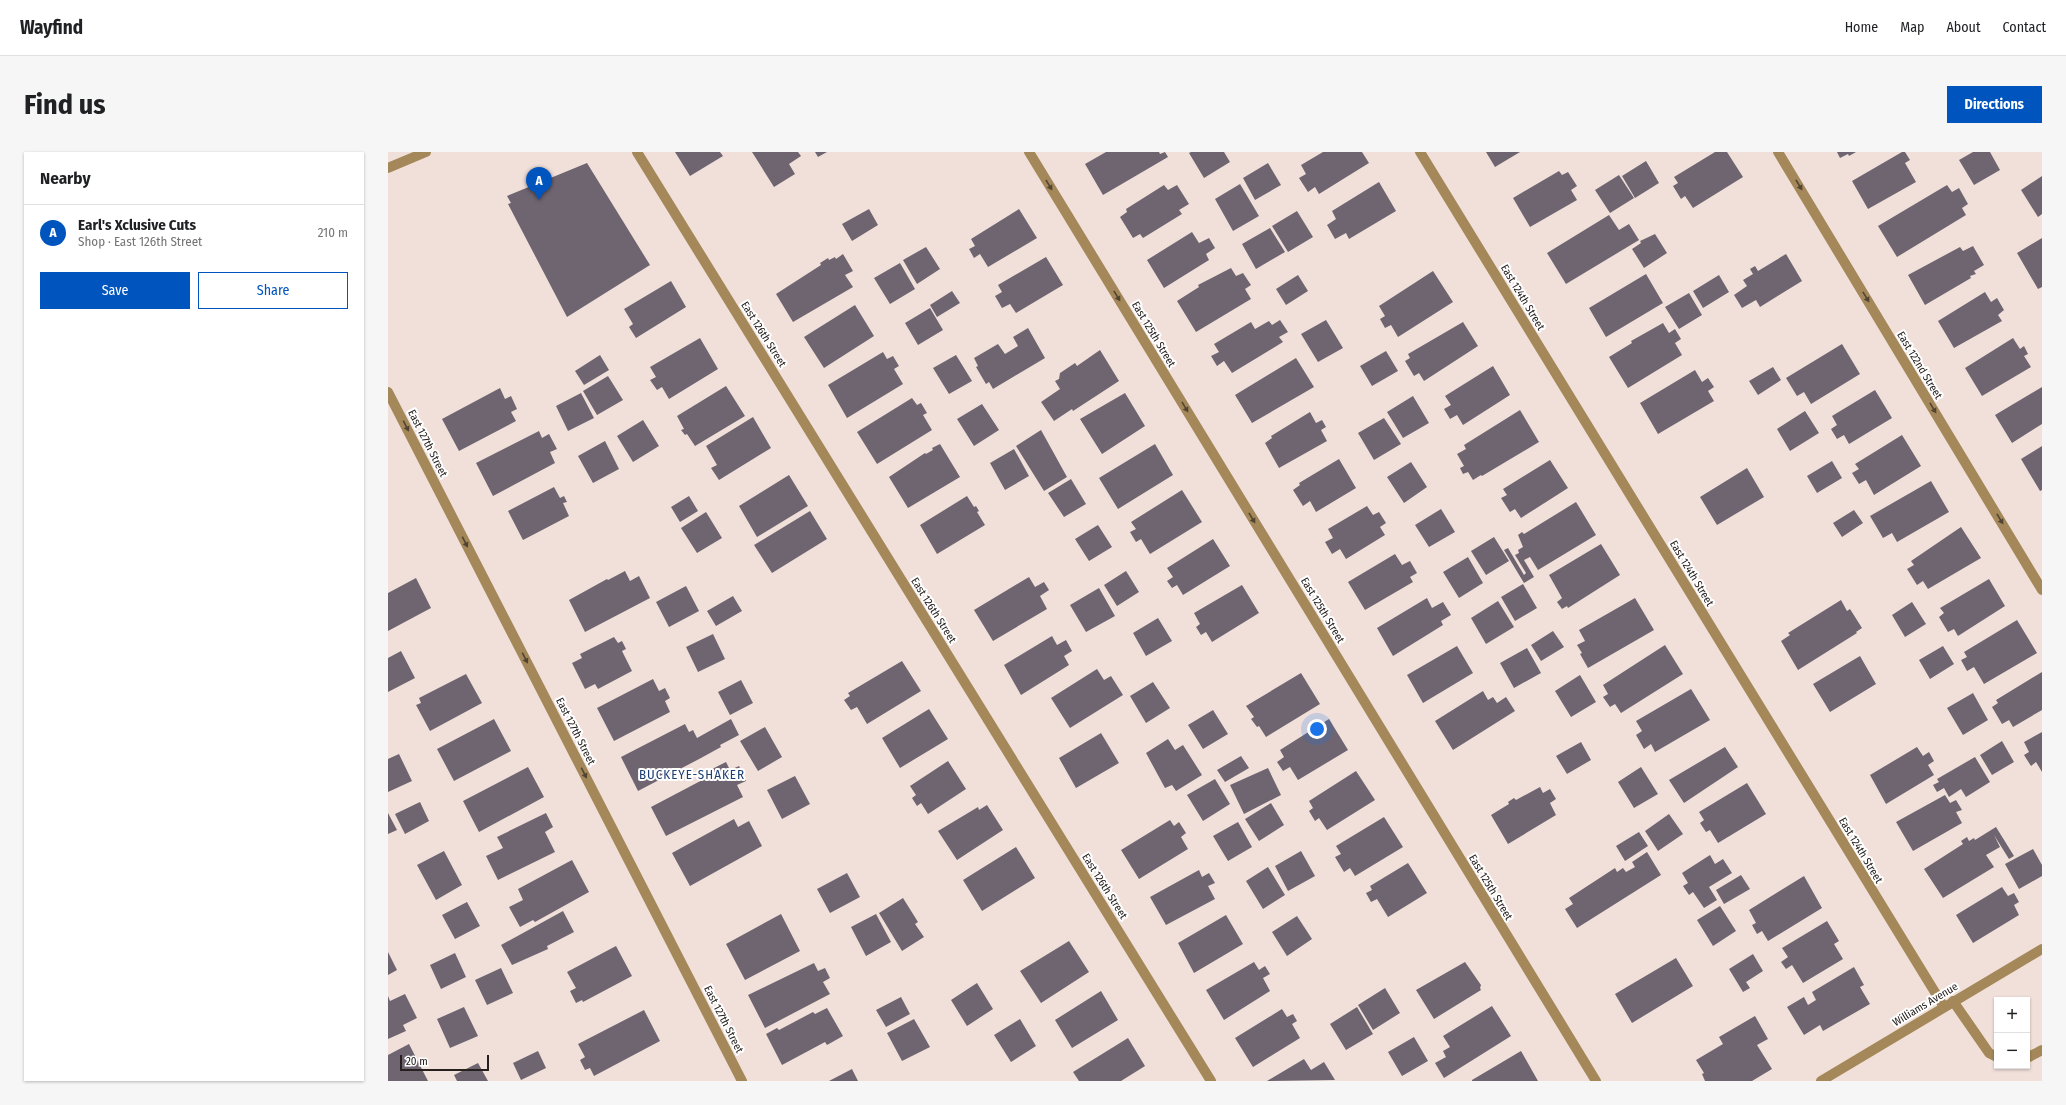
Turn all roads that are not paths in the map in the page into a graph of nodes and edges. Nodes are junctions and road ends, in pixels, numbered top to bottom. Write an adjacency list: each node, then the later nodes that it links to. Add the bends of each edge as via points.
1 (426, 152): 6 (street)
2 (637, 152): 16 (street, East 126th Street)
3 (1029, 152): 17 (street, East 125th Street, one-way to 17)
4 (1420, 152): 11 (street, East 124th Street)
5 (1778, 152): 8 (street, East 122nd Street, one-way to 8)
6 (388, 168)
7 (388, 392): 15 (street, East 127th Street, one-way to 15)
8 (2042, 590)
9 (2042, 949): 10 (street, Williams Avenue)
10 (1954, 1001): 11 (street, Williams Avenue); 13 (street, via 1989,1053)
11 (1944, 1007): 18 (street, Williams Avenue)
12 (2042, 1050): 14 (street)
13 (1994, 1056)
14 (2030, 1056)
15 (742, 1081)
16 (1211, 1081)
17 (1596, 1081)
18 (1821, 1081)

